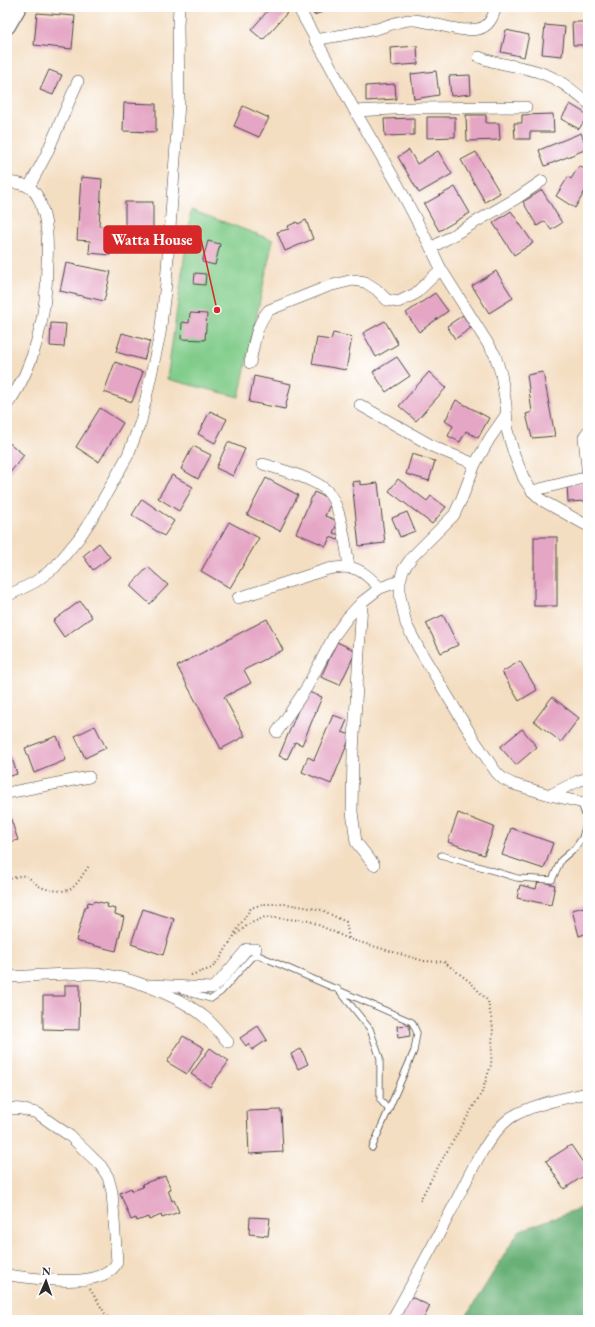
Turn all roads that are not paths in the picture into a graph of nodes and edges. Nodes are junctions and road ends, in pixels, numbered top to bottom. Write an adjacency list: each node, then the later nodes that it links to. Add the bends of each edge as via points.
1 (18, 7): 5 (main road)
2 (179, 7): 30 (street, via 179,103 166,283 160,334 141,421 128,455 79,538 55,566 36,582)
3 (298, 7): 6 (street)
4 (496, 7): 6 (street, via 488,25 479,29 466,30 414,20)
5 (7, 26)
6 (315, 40): 11 (street)
7 (479, 56): 9 (street, via 489,61 545,74 569,87)
8 (78, 81): 14 (street, via 46,155)
9 (588, 103)
10 (526, 107): 11 (street)
11 (355, 111): 15 (street)
12 (542, 181): 15 (street)
13 (7, 182): 14 (street)
14 (29, 187): 18 (street, via 41,203 48,233 47,288 32,355 21,383)
15 (431, 248): 16 (street)
16 (441, 269): 17 (street, via 415,294 398,302 387,300 365,282 353,280 329,286 269,310 260,323); 20 (street, via 496,355)
17 (250, 363)
18 (7, 405)
19 (360, 405): 23 (street, via 436,448)
20 (506, 415): 23 (street); 25 (street, via 507,430 514,454)
21 (588, 431): 24 (street, via 584,437)
22 (263, 464): 27 (street, via 310,480 326,490 340,518)
23 (475, 464): 28 (street, via 454,516 412,557 403,570)
24 (588, 477): 25 (street)
25 (532, 491): 26 (street, via 543,502)
26 (588, 526)
27 (349, 567): 29 (street, via 365,573); 31 (street, via 328,568)
28 (400, 581): 29 (street); 37 (street, via 400,596 406,624 419,650 496,772 512,784)
29 (380, 588): 32 (street)
30 (7, 596)
31 (238, 598)
32 (362, 602): 33 (street, via 334,636 307,687); 40 (street, via 352,812 356,842)
33 (277, 732)
34 (89, 777): 36 (street)
35 (588, 778): 37 (street, via 578,780)
36 (7, 793)
37 (550, 795): 38 (street)
38 (585, 803): 39 (lane, via 587,820 582,838 561,860 552,880 517,878)
39 (441, 855)
40 (374, 865)
41 (256, 949): 43 (street, via 247,949 212,988)
42 (7, 977): 43 (street, via 96,974 115,976)
43 (148, 986): 44 (lane, via 184,991 212,999 222,992 251,958 258,955); 45 (street, via 190,1006 208,1020)
44 (338, 989): 48 (lane, via 370,1030 380,1058 380,1100); 48 (lane, via 412,1022 417,1033 414,1051)
45 (228, 1042)
46 (588, 1093): 51 (street, via 525,1110 503,1124 485,1146)
47 (7, 1108): 50 (street, via 37,1113 52,1122 84,1148 101,1166 108,1177 112,1192 117,1262 114,1269 106,1274 84,1280 44,1280)
48 (389, 1110): 49 (lane)
49 (372, 1148)
50 (7, 1275)
51 (392, 1320)

